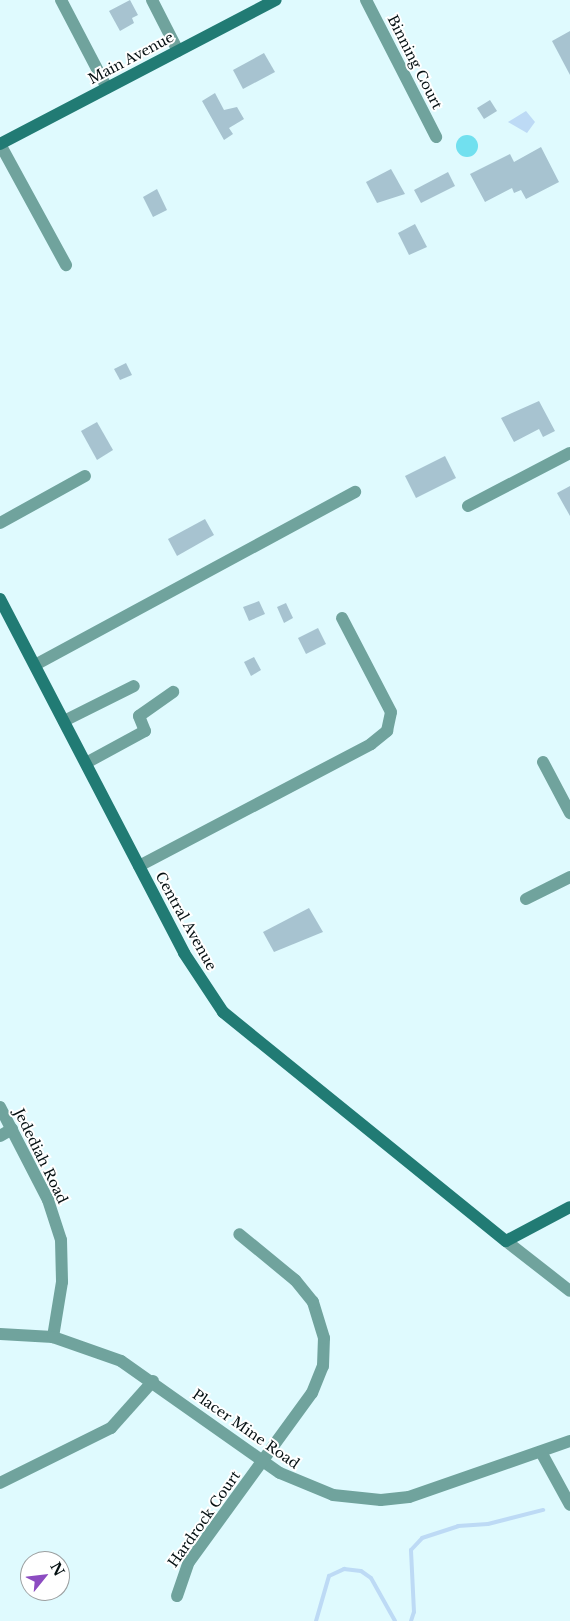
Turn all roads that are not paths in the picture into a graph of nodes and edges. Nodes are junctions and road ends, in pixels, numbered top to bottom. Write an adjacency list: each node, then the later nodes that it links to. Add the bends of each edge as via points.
1 (60, 0): 6 (street)
2 (152, 0): 5 (street)
3 (276, 0): 5 (street, Main Avenue)
4 (366, 0): 7 (street, Binning Court)
5 (178, 50): 6 (street, Main Avenue)
6 (106, 88): 8 (street, Main Avenue)
7 (436, 137)
8 (0, 144): 9 (street)
9 (66, 265)
10 (570, 453): 13 (street)
11 (85, 476): 14 (street)
12 (355, 492): 17 (street)
13 (468, 506)
14 (0, 523)
15 (0, 599): 17 (street, Central Avenue)
16 (342, 618): 24 (street, via 392,712 387,731 371,744)
17 (35, 665): 20 (street, Central Avenue)
18 (134, 686): 20 (street)
19 (173, 692): 22 (street, via 139,716 145,731)
20 (64, 721): 22 (street, Central Avenue)
21 (543, 762): 23 (street)
22 (86, 763): 24 (street, Central Avenue)
23 (570, 813)
24 (139, 866): 31 (street, Central Avenue, via 184,953 223,1012)
25 (570, 877): 26 (street)
26 (526, 899)
27 (0, 1107): 28 (street, Jedediah Road)
28 (6, 1132): 34 (street, Jedediah Road, via 48,1200 61,1240 62,1282)
29 (570, 1207): 31 (street)
30 (239, 1234): 38 (street, Hardrock Court, via 301,1286 320,1319 324,1338 316,1384)
31 (506, 1241): 32 (street)
32 (570, 1291)
33 (0, 1334): 34 (street, Placer Mine Road)
34 (53, 1337): 35 (street, Placer Mine Road, via 99,1350)
35 (153, 1381): 38 (street, Placer Mine Road); 39 (street, via 111,1428)
36 (570, 1441): 37 (street, Placer Mine Road)
37 (541, 1452): 38 (street, Placer Mine Road, via 428,1492 381,1500 315,1490); 40 (street)
38 (263, 1461): 41 (street, Hardrock Court, via 189,1562)
39 (0, 1483)
40 (570, 1505)
41 (177, 1596)

